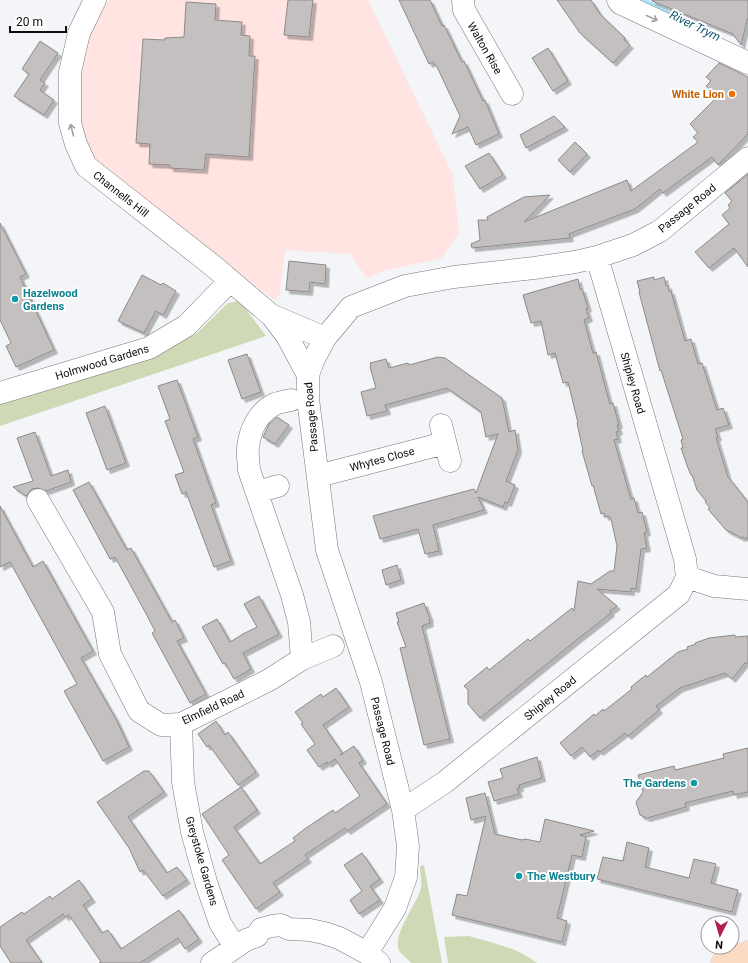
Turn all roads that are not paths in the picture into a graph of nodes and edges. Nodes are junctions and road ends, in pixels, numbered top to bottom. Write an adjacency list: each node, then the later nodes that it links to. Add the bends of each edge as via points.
1 (95, 0): 8 (street, Channells Hill, one-way to 1, via 86,166 70,123 70,72 79,33)
2 (463, 0): 5 (street, Walton Rise, via 464,10)
3 (618, 0): 4 (street, one-way to 4)
4 (748, 63)
5 (512, 94)
6 (748, 158): 7 (street, Passage Road, via 660,231 633,245)
7 (596, 257): 10 (street, Passage Road, via 405,286 351,307); 19 (street, Shipley Road, via 685,559)
8 (230, 281): 9 (street, Channells Hill); 12 (street, Holmwood Gardens, via 186,326 149,348)
9 (272, 316): 10 (street, Channells Hill); 11 (street, Channells Hill, via 287,336)
10 (326, 338): 11 (street, Passage Road)
11 (308, 375): 15 (street, Passage Road, via 309,411)
12 (0, 393)
13 (291, 400): 17 (street, via 265,411 252,430 248,449 249,470)
14 (445, 443): 15 (street, Whytes Close)
15 (318, 476): 24 (street, Passage Road, via 327,550 370,682)
16 (278, 486): 17 (street)
17 (257, 492): 22 (street, via 299,622)
18 (38, 500): 23 (street, Elmfield Road, via 103,612 110,654 139,712 161,725)
19 (687, 578): 20 (street, via 714,586); 24 (street, Shipley Road, via 679,594 445,782)
20 (748, 589)
21 (333, 646): 22 (street, Elmfield Road)
22 (302, 659): 23 (street, Elmfield Road, via 269,680)
23 (181, 724): 25 (street, Greystoke Gardens, via 183,782 192,832 220,923)
24 (403, 810): 27 (street, Passage Road, via 408,846 406,877)
25 (235, 947): 27 (street, via 257,936 261,929 281,925 289,929 310,930 339,938); 28 (street)
26 (748, 952): 29 (main road)
27 (373, 958)
28 (212, 963)
29 (722, 963)

